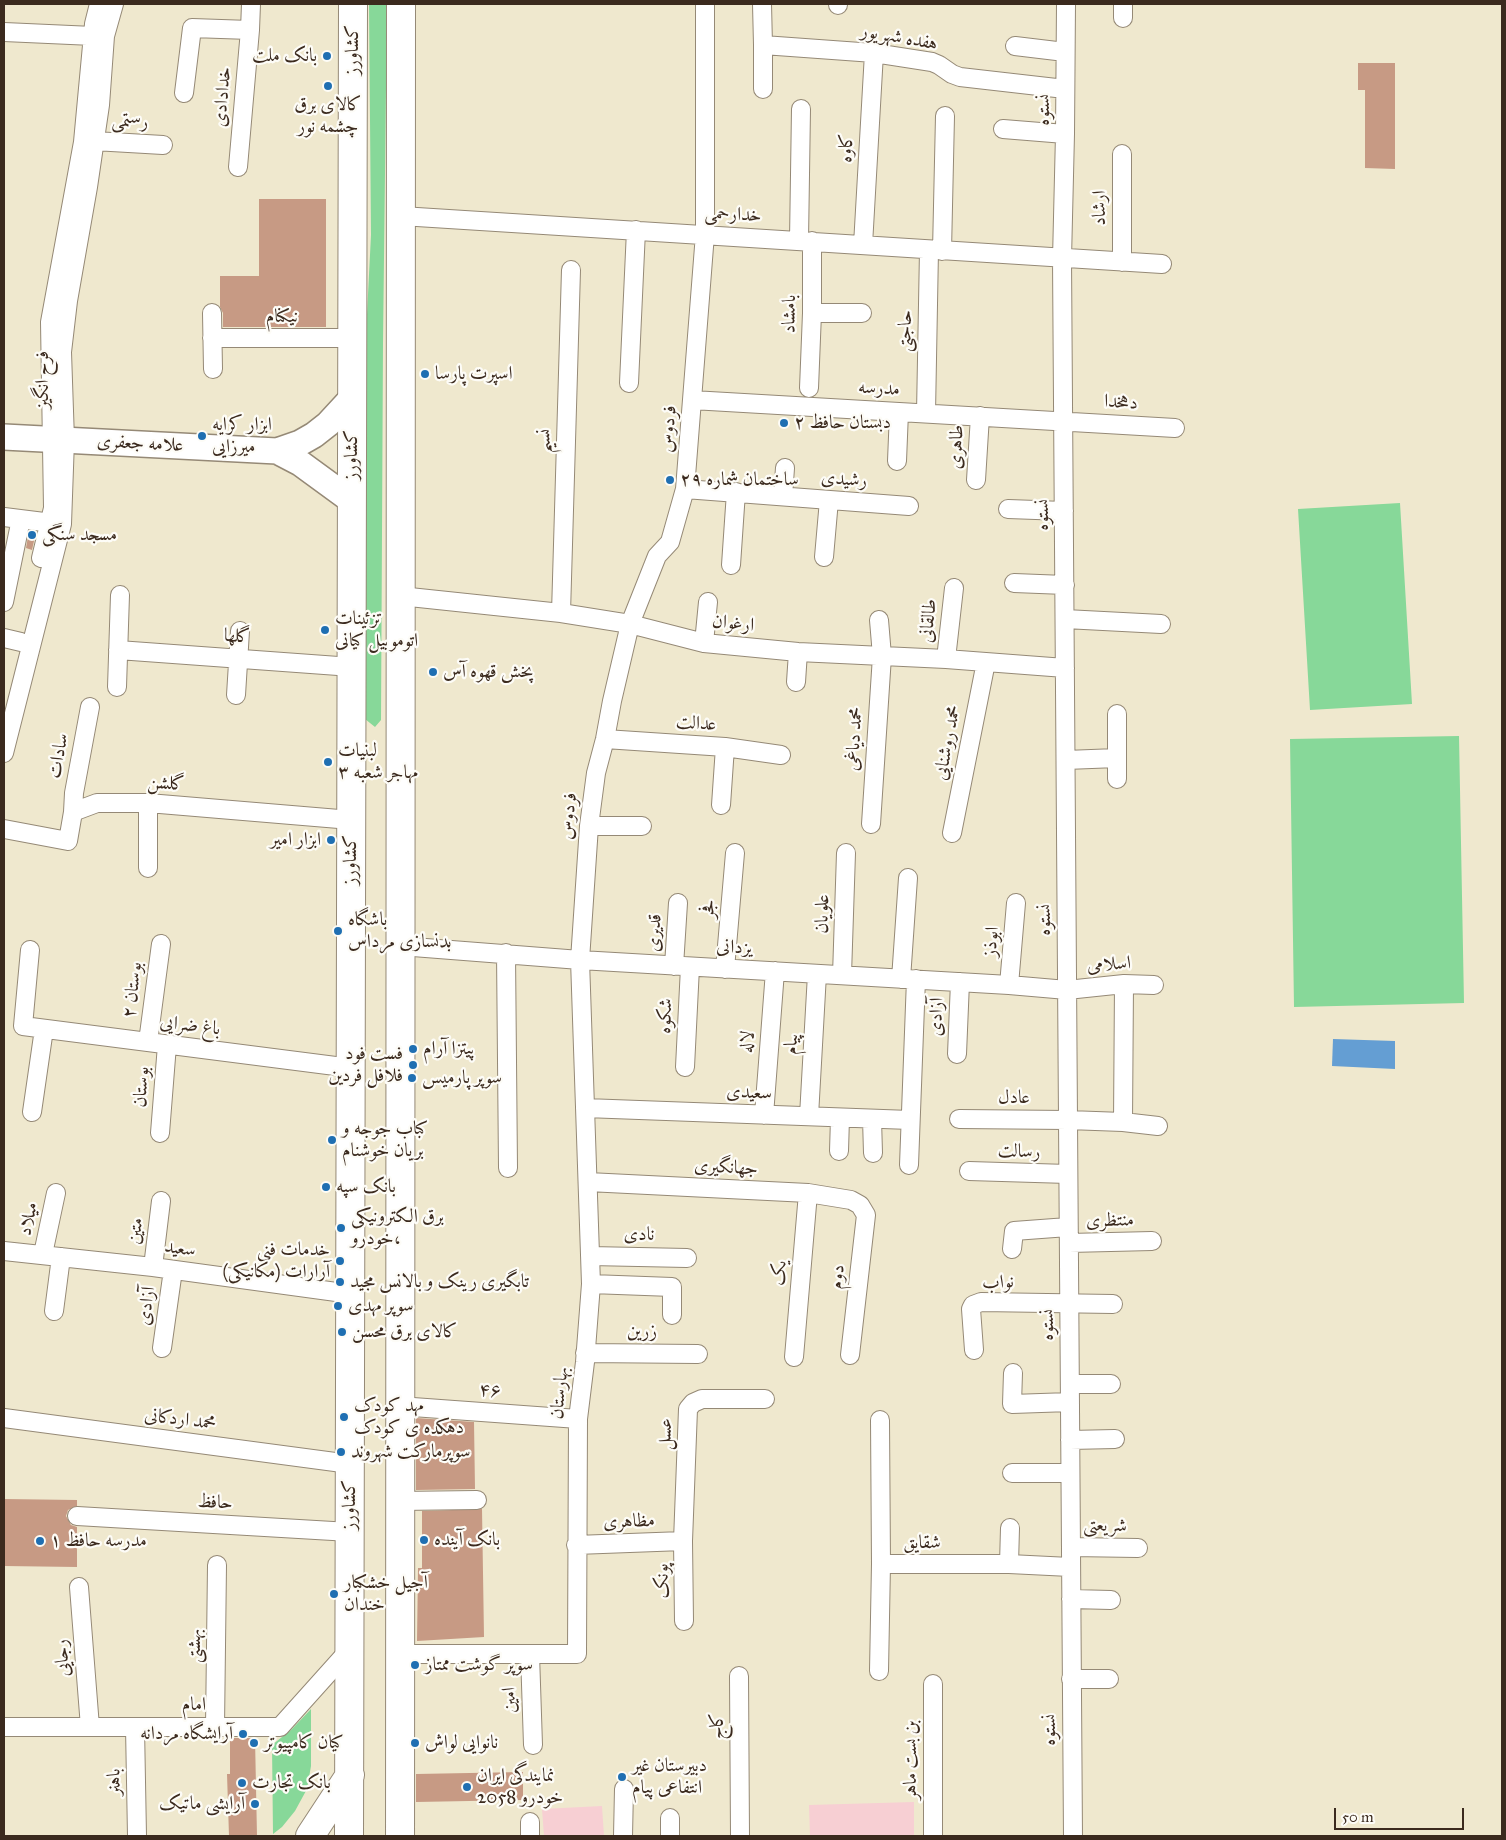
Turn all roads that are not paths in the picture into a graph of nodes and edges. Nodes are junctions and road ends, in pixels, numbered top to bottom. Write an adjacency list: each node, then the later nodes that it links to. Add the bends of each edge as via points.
1 (99, 4): 11 (street)
2 (114, 4): 23 (street, فرح انگیز, via 105,36)
3 (251, 4): 9 (street, خدادادی)
4 (353, 4): 41 (main road, کشاورز)
5 (401, 4): 27 (main road)
6 (706, 4): 29 (street, فردوس)
7 (762, 4): 12 (street)
8 (1066, 4): 14 (street, نستوه)
9 (250, 30): 18 (street, خدادادی, via 192,28); 26 (street, خدادادی)
10 (4, 32): 11 (street)
11 (92, 36): 53 (street, via 83,142 50,322)
12 (763, 44): 15 (street, هفده شهریور); 16 (street)
13 (1015, 46): 14 (street)
14 (1065, 52): 17 (street, نستوه)
15 (874, 53): 17 (street, هفده شهریور, via 932,62 960,77); 31 (street, کاوه)
16 (763, 89)
17 (1065, 89): 22 (street, نستوه)
18 (184, 93)
19 (801, 109): 30 (street, بامشاد)
20 (945, 116): 32 (street, حاجتی)
21 (1003, 129): 22 (street)
22 (1065, 134): 33 (street, نستوه)
23 (94, 141): 24 (street, رستمی); 53 (street, فرح انگیز, via 68,301)
24 (163, 145)
25 (1122, 154): 34 (street, ارشاد)
26 (238, 167)
27 (400, 216): 28 (street, خدارحمی); 75 (main road)
28 (636, 230): 29 (street, خدارحمی); 43 (street)
29 (705, 234): 30 (street, خدارحمی); 46 (street, فردوس)
30 (806, 241): 31 (street, خدارحمی); 38 (street, بامشاد)
31 (864, 245): 32 (street, خدارحمی)
32 (936, 250): 33 (street, خدارحمی); 48 (street, حاجتی)
33 (1062, 259): 34 (street, خدارحمی); 50 (street, نستوه)
34 (1122, 262): 35 (street, خدارحمی)
35 (1162, 264)
36 (571, 270): 78 (street, نسیم)
37 (212, 312): 40 (street)
38 (812, 313): 39 (street); 44 (street, بامشاد)
39 (862, 313)
40 (212, 338): 41 (street, نیکنام); 42 (street)
41 (352, 338): 45 (main road, کشاورز)
42 (213, 369)
43 (629, 383)
44 (809, 388)
45 (352, 398): 54 (main road, علامه جعفری, via 314,435); 62 (main road, کشاورز)
46 (692, 400): 47 (street, مدرسه); 58 (street, فردوس)
47 (899, 412): 48 (street, مدرسه); 55 (street)
48 (926, 413): 49 (street, مدرسه)
49 (980, 416): 50 (street, مدرسه); 57 (street, طاهری)
50 (1063, 421): 51 (street, دهخدا); 65 (street, نستوه)
51 (1175, 428)
52 (4, 437): 53 (main road, علامه جعفری)
53 (58, 440): 54 (main road, علامه جعفری); 68 (street, via 53,508)
54 (276, 451): 62 (main road, علامه جعفری, via 300,463)
55 (897, 461)
56 (785, 468): 60 (street)
57 (976, 480)
58 (685, 489): 59 (street, رشیدی); 81 (street, فردوس, via 670,542 656,556)
59 (736, 492): 60 (street, رشیدی); 70 (street)
60 (783, 496): 61 (street, رشیدی)
61 (829, 500): 63 (street, رشیدی); 69 (street)
62 (352, 501): 93 (main road, کشاورز)
63 (909, 506)
64 (1008, 510): 65 (street)
65 (1064, 511): 72 (street, نستوه)
66 (4, 517): 67 (street)
67 (22, 519): 68 (street); 76 (street)
68 (56, 523): 85 (street); 103 (street)
69 (824, 558)
70 (731, 565)
71 (1014, 583): 72 (street)
72 (1064, 585): 79 (street, نستوه)
73 (954, 588): 91 (street, طالقانی)
74 (120, 595): 87 (street)
75 (400, 596): 78 (street, ارغوان); 124 (main road)
76 (4, 602)
77 (708, 602): 86 (street)
78 (561, 613): 81 (street, ارغوان)
79 (1065, 619): 82 (street); 94 (street, نستوه)
80 (879, 620): 89 (street, محمد دیاغی)
81 (630, 624): 86 (street, ارغوان); 101 (street, فردوس)
82 (1161, 624)
83 (240, 631): 90 (street)
84 (4, 638): 85 (street)
85 (21, 642): 98 (street)
86 (704, 643): 88 (street, ارغوان)
87 (118, 650): 90 (street, گلها); 96 (street)
88 (798, 652): 89 (street, ارغوان); 95 (street)
89 (882, 656): 91 (street, ارغوان); 112 (street, محمد دیاغی)
90 (238, 658): 93 (street, گلها); 97 (street)
91 (946, 659): 92 (street, ارغوان)
92 (986, 662): 94 (street, ارغوان); 116 (street, محمد روشنایی)
93 (352, 667): 111 (main road, کشاورز)
94 (1065, 668): 106 (street, نستوه)
95 (796, 682)
96 (117, 687)
97 (236, 695)
98 (4, 707)
99 (90, 708): 110 (street, سادات)
100 (1117, 714): 105 (street)
101 (605, 739): 102 (street, عدالت); 113 (street, فردوس, via 596,773)
102 (725, 747): 104 (street); 109 (street, عدالت)
103 (4, 753)
104 (781, 755)
105 (1117, 758): 106 (street); 107 (street)
106 (1066, 760): 138 (street, نستوه)
107 (1117, 779)
108 (148, 803): 110 (street, گلشن, via 97,803); 111 (street, گلشن); 119 (street)
109 (721, 805)
110 (73, 812): 115 (street, via 68,841)
111 (351, 820): 144 (main road, کشاورز)
112 (871, 824)
113 (589, 826): 114 (street); 127 (street, فردوس)
114 (642, 826)
115 (4, 829)
116 (952, 832)
117 (735, 853): 129 (street, فجر)
118 (846, 853): 132 (street, علویان)
119 (148, 868)
120 (908, 878): 133 (street)
121 (678, 903): 128 (street, قدیری)
122 (1016, 903): 136 (street, ابوذز)
123 (161, 944): 140 (street, بوستان ۲)
124 (400, 946): 126 (street, یزدانی); 195 (main road)
125 (30, 950): 139 (street, باغ ضرایی, via 23,1026)
126 (506, 953): 127 (street, یزدانی); 160 (street)
127 (580, 960): 128 (street, یزدانی); 145 (street, بهارستان)
128 (682, 966): 129 (street, یزدانی); 143 (street, شکوه)
129 (725, 968): 130 (street, یزدانی)
130 (775, 971): 131 (street, یزدانی); 147 (street, لاله)
131 (817, 974): 132 (street, یزدانی); 148 (street, پیام)
132 (842, 975): 133 (street, یزدانی)
133 (909, 979): 134 (street, یزدانی); 152 (street)
134 (960, 982): 136 (street, یزدانی); 142 (street, آزادی)
135 (1124, 984): 137 (street, اسلامی); 138 (street, اسلامی); 154 (street)
136 (1009, 985): 138 (street, یزدانی)
137 (1154, 985)
138 (1067, 990): 153 (street, نستوه)
139 (44, 1029): 140 (street, باغ ضرایی); 146 (street)
140 (148, 1042): 141 (street, باغ ضرایی)
141 (166, 1045): 144 (street, باغ ضرایی); 156 (street, بوستان)
142 (957, 1054)
143 (685, 1067)
144 (351, 1068): 179 (main road, کشاورز)
145 (585, 1108): 147 (street, سعیدی); 163 (street, بهارستان)
146 (32, 1112)
147 (764, 1115): 148 (street, سعیدی)
148 (809, 1116): 149 (street, سعیدی)
149 (840, 1118): 150 (street, سعیدی); 157 (street)
150 (872, 1119): 152 (street, سعیدی); 158 (street)
151 (959, 1119): 153 (street, عادل)
152 (910, 1120): 159 (street)
153 (1068, 1120): 154 (street, عادل); 162 (street, نستوه)
154 (1124, 1122): 155 (street, عادل)
155 (1158, 1126)
156 (160, 1133)
157 (839, 1151)
158 (874, 1153)
159 (909, 1165)
160 (508, 1168)
161 (969, 1171): 162 (street, رسالت)
162 (1068, 1174): 168 (street, نستوه)
163 (588, 1182): 165 (street, جهانگیری); 173 (street, بهارستان)
164 (56, 1193): 172 (street, میلاد)
165 (808, 1193): 167 (street, جهانگیری, via 851,1200); 189 (street, یک)
166 (161, 1201): 176 (street, متین)
167 (860, 1205): 188 (street, دوم, via 866,1215)
168 (1069, 1235): 169 (street, منتظری); 170 (street, منتظری, via 1014,1231); 180 (street, نستوه)
169 (1152, 1241)
170 (1012, 1249)
171 (4, 1251): 172 (street, سعید)
172 (43, 1254): 174 (street, سعید)
173 (590, 1256): 175 (street, نادی); 178 (street, بهارستان)
174 (61, 1257): 176 (street, سعید); 182 (street)
175 (687, 1258)
176 (153, 1267): 177 (street, سعید)
177 (173, 1270): 179 (street, سعید); 184 (street, آزادی)
178 (590, 1284): 183 (street, via 672,1287); 186 (street, بهارستان)
179 (350, 1294): 201 (main road, کشاورز)
180 (1069, 1304): 181 (street); 185 (street, نواب, via 980,1302 973,1305); 191 (street, نستوه)
181 (1113, 1304)
182 (54, 1311)
183 (672, 1315)
184 (162, 1348)
185 (974, 1350)
186 (585, 1353): 187 (street, زرین); 197 (street, بهارستان)
187 (698, 1354)
188 (850, 1355)
189 (794, 1357)
190 (1013, 1373): 194 (street, via 1012,1404)
191 (1070, 1384): 192 (street); 194 (street, نستوه)
192 (1111, 1384)
193 (765, 1399): 209 (street, عسل, via 702,1399 688,1409)
194 (1070, 1402): 200 (street, نستوه)
195 (399, 1406): 197 (street, ۴۶); 205 (main road)
196 (4, 1418): 201 (street, محمد اردکانی)
197 (578, 1419): 210 (street, بهارستان)
198 (880, 1420): 213 (street)
199 (1115, 1439): 200 (street)
200 (1070, 1440): 203 (street, نستوه)
201 (350, 1464): 208 (main road, کشاورز)
202 (1012, 1473): 203 (street)
203 (1070, 1473): 211 (street, نستوه)
204 (477, 1500): 205 (street)
205 (399, 1501): 222 (main road)
206 (76, 1516): 208 (street, حافظ)
207 (1010, 1528): 214 (street)
208 (350, 1532): 221 (main road, کشاورز)
209 (683, 1541): 210 (street, مظاهری); 220 (street, پونک)
210 (576, 1545): 223 (street, بهارستان, via 576,1654)
211 (1071, 1547): 212 (street, شریعتی); 216 (street, نستوه)
212 (1138, 1548)
213 (881, 1564): 214 (street, شقایق); 224 (street, شقایق)
214 (1009, 1564): 216 (street, شقایق)
215 (217, 1565): 232 (street, بهشتی)
216 (1070, 1568): 218 (street, نستوه)
217 (79, 1587): 230 (street, رجایی)
218 (1071, 1599): 219 (street); 226 (street, نستوه)
219 (1111, 1600)
220 (684, 1621)
221 (350, 1649): 232 (street, امام, via 280,1726); 234 (main road, کشاورز)
222 (399, 1654): 223 (street, بهارستان); 240 (main road)
223 (530, 1654): 233 (street, امین)
224 (878, 1671)
225 (739, 1676): 243 (street, کاج)
226 (1071, 1679): 227 (street); 245 (street, نستوه)
227 (1109, 1679)
228 (933, 1684): 244 (street, بن بست ماهر)
229 (4, 1727): 230 (street, امام)
230 (90, 1727): 231 (street, امام)
231 (135, 1727): 232 (street, امام); 237 (street, باهنر)
232 (216, 1727)
233 (533, 1745)
234 (350, 1775): 238 (main road); 239 (main road, کشاورز)
235 (624, 1789): 241 (street)
236 (670, 1818): 242 (street)
237 (137, 1836)
238 (310, 1836)
239 (349, 1836)
240 (400, 1836)
241 (623, 1836)
242 (670, 1836)
243 (740, 1836)
244 (933, 1836)
245 (1072, 1836)

